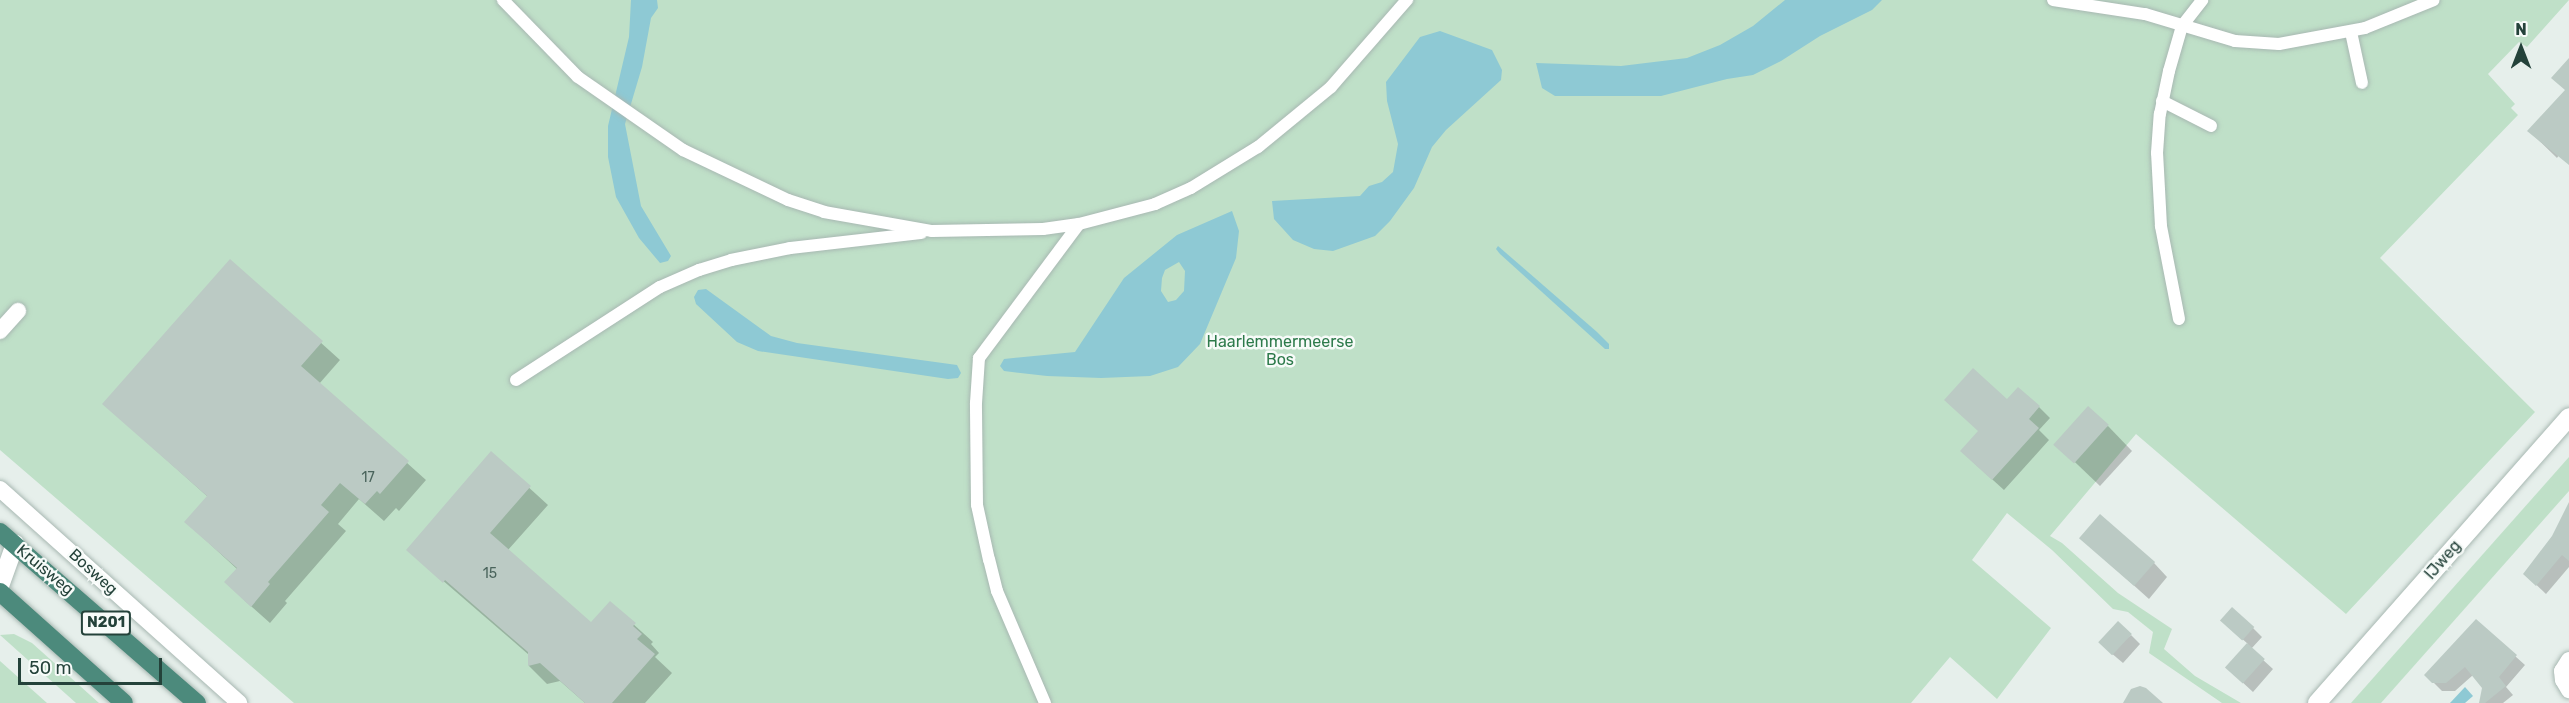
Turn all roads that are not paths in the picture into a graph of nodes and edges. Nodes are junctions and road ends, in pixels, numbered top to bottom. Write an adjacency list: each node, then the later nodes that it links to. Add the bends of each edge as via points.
1 (503, 0): 12 (street, via 558,58 608,100 683,150 788,200 824,212)
2 (1407, 0): 11 (street, via 1331,87 1258,147 1221,172 1155,204)
3 (2053, 0): 6 (street, via 2145,14)
4 (2202, 0): 6 (street)
5 (2434, 0): 7 (street)
6 (2182, 26): 7 (street, via 2235,41 2279,44); 9 (street)
7 (2350, 32): 8 (street)
8 (2362, 83)
9 (2162, 101): 10 (street); 14 (street, via 2157,153 2161,226)
10 (2211, 126)
11 (1079, 224): 12 (street, via 1043,230); 28 (street, via 979,358 976,394 976,495 984,538 997,591)
12 (932, 231): 16 (street, via 790,248 699,270 660,288)
13 (18, 310): 15 (street)
14 (2179, 319)
15 (0, 331)
16 (516, 380)
17 (2569, 417): 29 (street, IJweg)
18 (0, 489): 27 (street, Bosweg)
19 (0, 532): 20 (highway, Kruisweg / N201)
20 (7, 548): 21 (street); 26 (highway, Kruisweg / N201)
21 (0, 586)
22 (0, 592): 25 (highway, N201)
23 (2569, 660): 24 (street, via 2562,671)
24 (2569, 690)
25 (124, 703)
26 (197, 703)
27 (239, 703)
28 (1045, 703)
29 (2317, 703)

